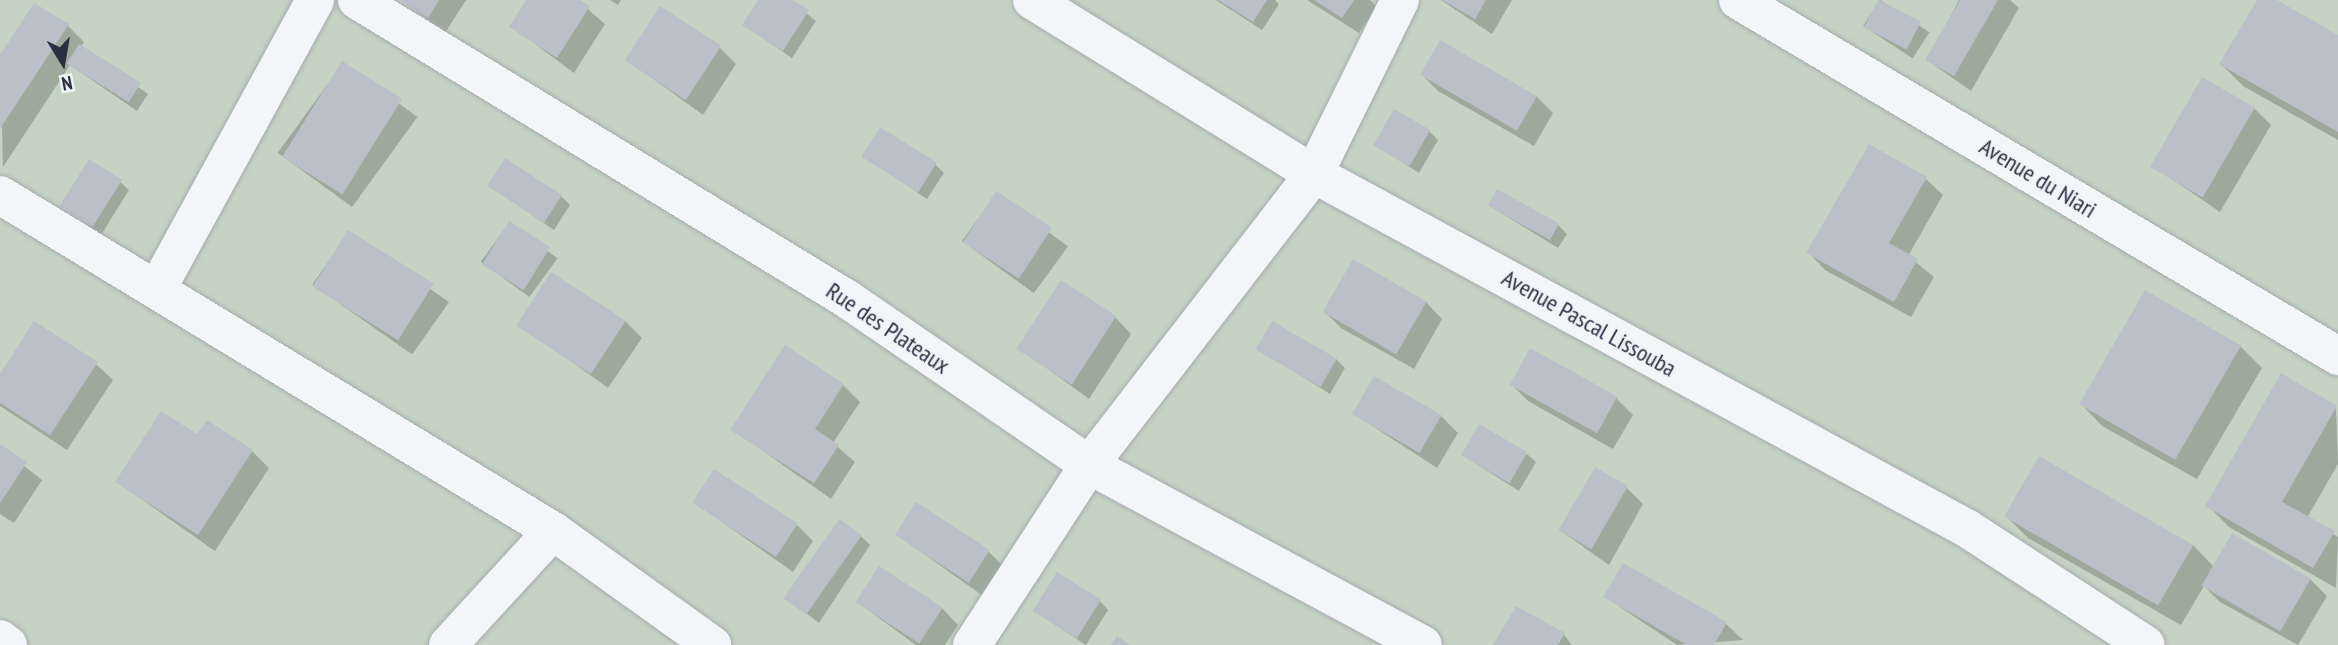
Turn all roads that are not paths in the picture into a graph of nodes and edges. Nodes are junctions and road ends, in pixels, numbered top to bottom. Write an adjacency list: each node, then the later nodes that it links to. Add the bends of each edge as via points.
1 (315, 0): 8 (street)
2 (357, 0): 10 (street, Rue des Plateaux, via 848,299)
3 (1032, 0): 6 (street, Avenue Pascal Lissouba)
4 (1400, 0): 6 (street)
5 (1738, 0): 9 (street, Avenue du Niari)
6 (1314, 174): 10 (street); 18 (street, Avenue Pascal Lissouba, via 1968,529)
7 (0, 195): 8 (street)
8 (157, 289): 11 (street)
9 (2338, 356)
10 (1089, 465): 16 (street); 17 (street, Rue des Plateaux)
11 (553, 531): 14 (street); 15 (street)
12 (0, 639): 13 (street)
13 (8, 645)
14 (448, 645)
15 (712, 645)
16 (972, 645)
17 (1423, 645)
18 (2146, 645)

